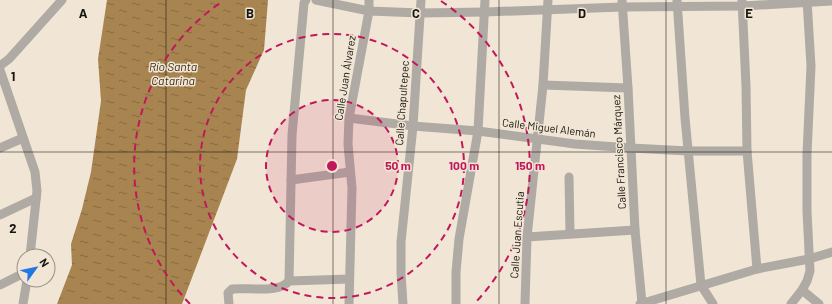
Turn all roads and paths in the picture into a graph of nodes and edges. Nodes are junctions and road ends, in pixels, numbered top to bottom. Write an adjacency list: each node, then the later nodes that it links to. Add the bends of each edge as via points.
1 (62, 0): 16 (street, via 9,60)
2 (306, 0): 30 (street, via 292,136)
3 (316, 0): 13 (street)
4 (369, 0): 13 (street, Calle Juan Álvarez)
5 (421, 0): 15 (street, Calle Chapultepec)
6 (485, 0): 14 (street)
7 (807, 1): 8 (street); 9 (street); 38 (street, via 811,66 807,154)
8 (832, 1)
9 (742, 3): 11 (street); 27 (street)
10 (622, 4): 11 (street); 12 (street); 18 (street, Calle Francisco Márquez)
11 (677, 4): 26 (street)
12 (548, 5): 14 (street); 17 (street, Calle Juan Escutia)
13 (369, 11): 15 (street); 19 (street, Calle Juan Álvarez)
14 (485, 12): 15 (street); 21 (street)
15 (420, 13): 20 (street, Calle Chapultepec)
16 (0, 66): 22 (street)
17 (543, 85): 18 (street); 23 (street, Calle Juan Escutia)
18 (628, 88): 25 (street, Calle Francisco Márquez)
19 (349, 118): 20 (street, Calle Miguel Alemán); 28 (street, Calle Juan Álvarez)
20 (413, 126): 21 (street, Calle Miguel Alemán); 50 (street, Calle Chapultepec, via 402,242)
21 (478, 131): 23 (street, Calle Miguel Alemán); 51 (street, via 459,239)
22 (23, 138): 24 (street); 31 (street, via 35,172)
23 (538, 140): 25 (street, Calle Miguel Alemán); 35 (street, Calle Juan Escutia)
24 (0, 148)
25 (631, 148): 26 (street, Calle Miguel Alemán); 33 (street, Calle Francisco Márquez)
26 (688, 151): 27 (street, Calle Miguel Alemán); 44 (street)
27 (747, 151): 39 (street)
28 (350, 172): 30 (street); 41 (street, Calle Juan Álvarez, via 352,188)
29 (568, 177): 34 (street)
30 (291, 180): 42 (street)
31 (36, 198): 32 (street); 36 (street)
32 (0, 215)
33 (635, 230): 34 (street); 53 (street, Calle Francisco Márquez)
34 (570, 233): 35 (street)
35 (527, 237): 52 (street, Calle Juan Escutia)
36 (31, 248)
37 (832, 252): 38 (street)
38 (809, 259): 39 (street); 46 (street, via 810,271)
39 (757, 269): 44 (street)
40 (16, 277): 43 (street)
41 (349, 279): 42 (street); 49 (street, Calle Juan Álvarez)
42 (289, 281): 48 (street, via 274,288 232,289 228,293)
43 (0, 285)
44 (702, 285): 53 (street); 54 (street)
45 (25, 288): 47 (street)
46 (802, 290): 55 (street); 56 (street)
47 (22, 304)
48 (229, 304)
49 (349, 304)
50 (403, 304)
51 (456, 304)
52 (525, 304)
53 (641, 304)
54 (713, 304)
55 (791, 304)
56 (819, 304)

